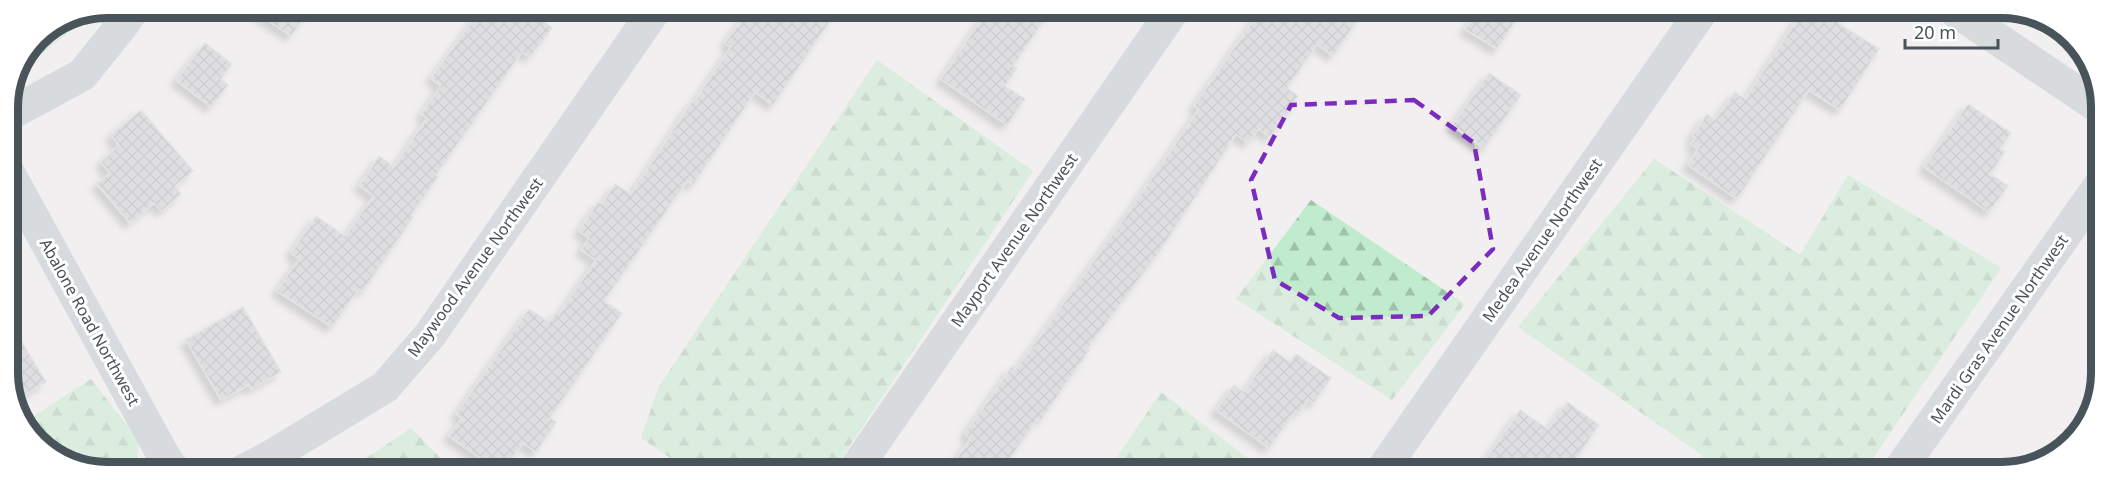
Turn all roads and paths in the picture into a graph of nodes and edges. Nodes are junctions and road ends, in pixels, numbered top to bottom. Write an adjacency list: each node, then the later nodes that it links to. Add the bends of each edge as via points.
1 (127, 18): 7 (street, via 82,75)
2 (649, 18): 11 (street, Maywood Avenue Northwest, via 430,335 385,387)
3 (1168, 18): 12 (street, Mayport Avenue Northwest)
4 (1697, 18): 13 (street, Medea Avenue Northwest)
5 (1966, 18): 6 (street)
6 (2090, 102)
7 (18, 110)
8 (18, 190): 10 (street, Abalone Road Northwest)
9 (2091, 198): 14 (street, Mardi Gras Avenue Northwest)
10 (167, 462)
11 (260, 462)
12 (861, 462)
13 (1388, 462)
14 (1906, 462)

